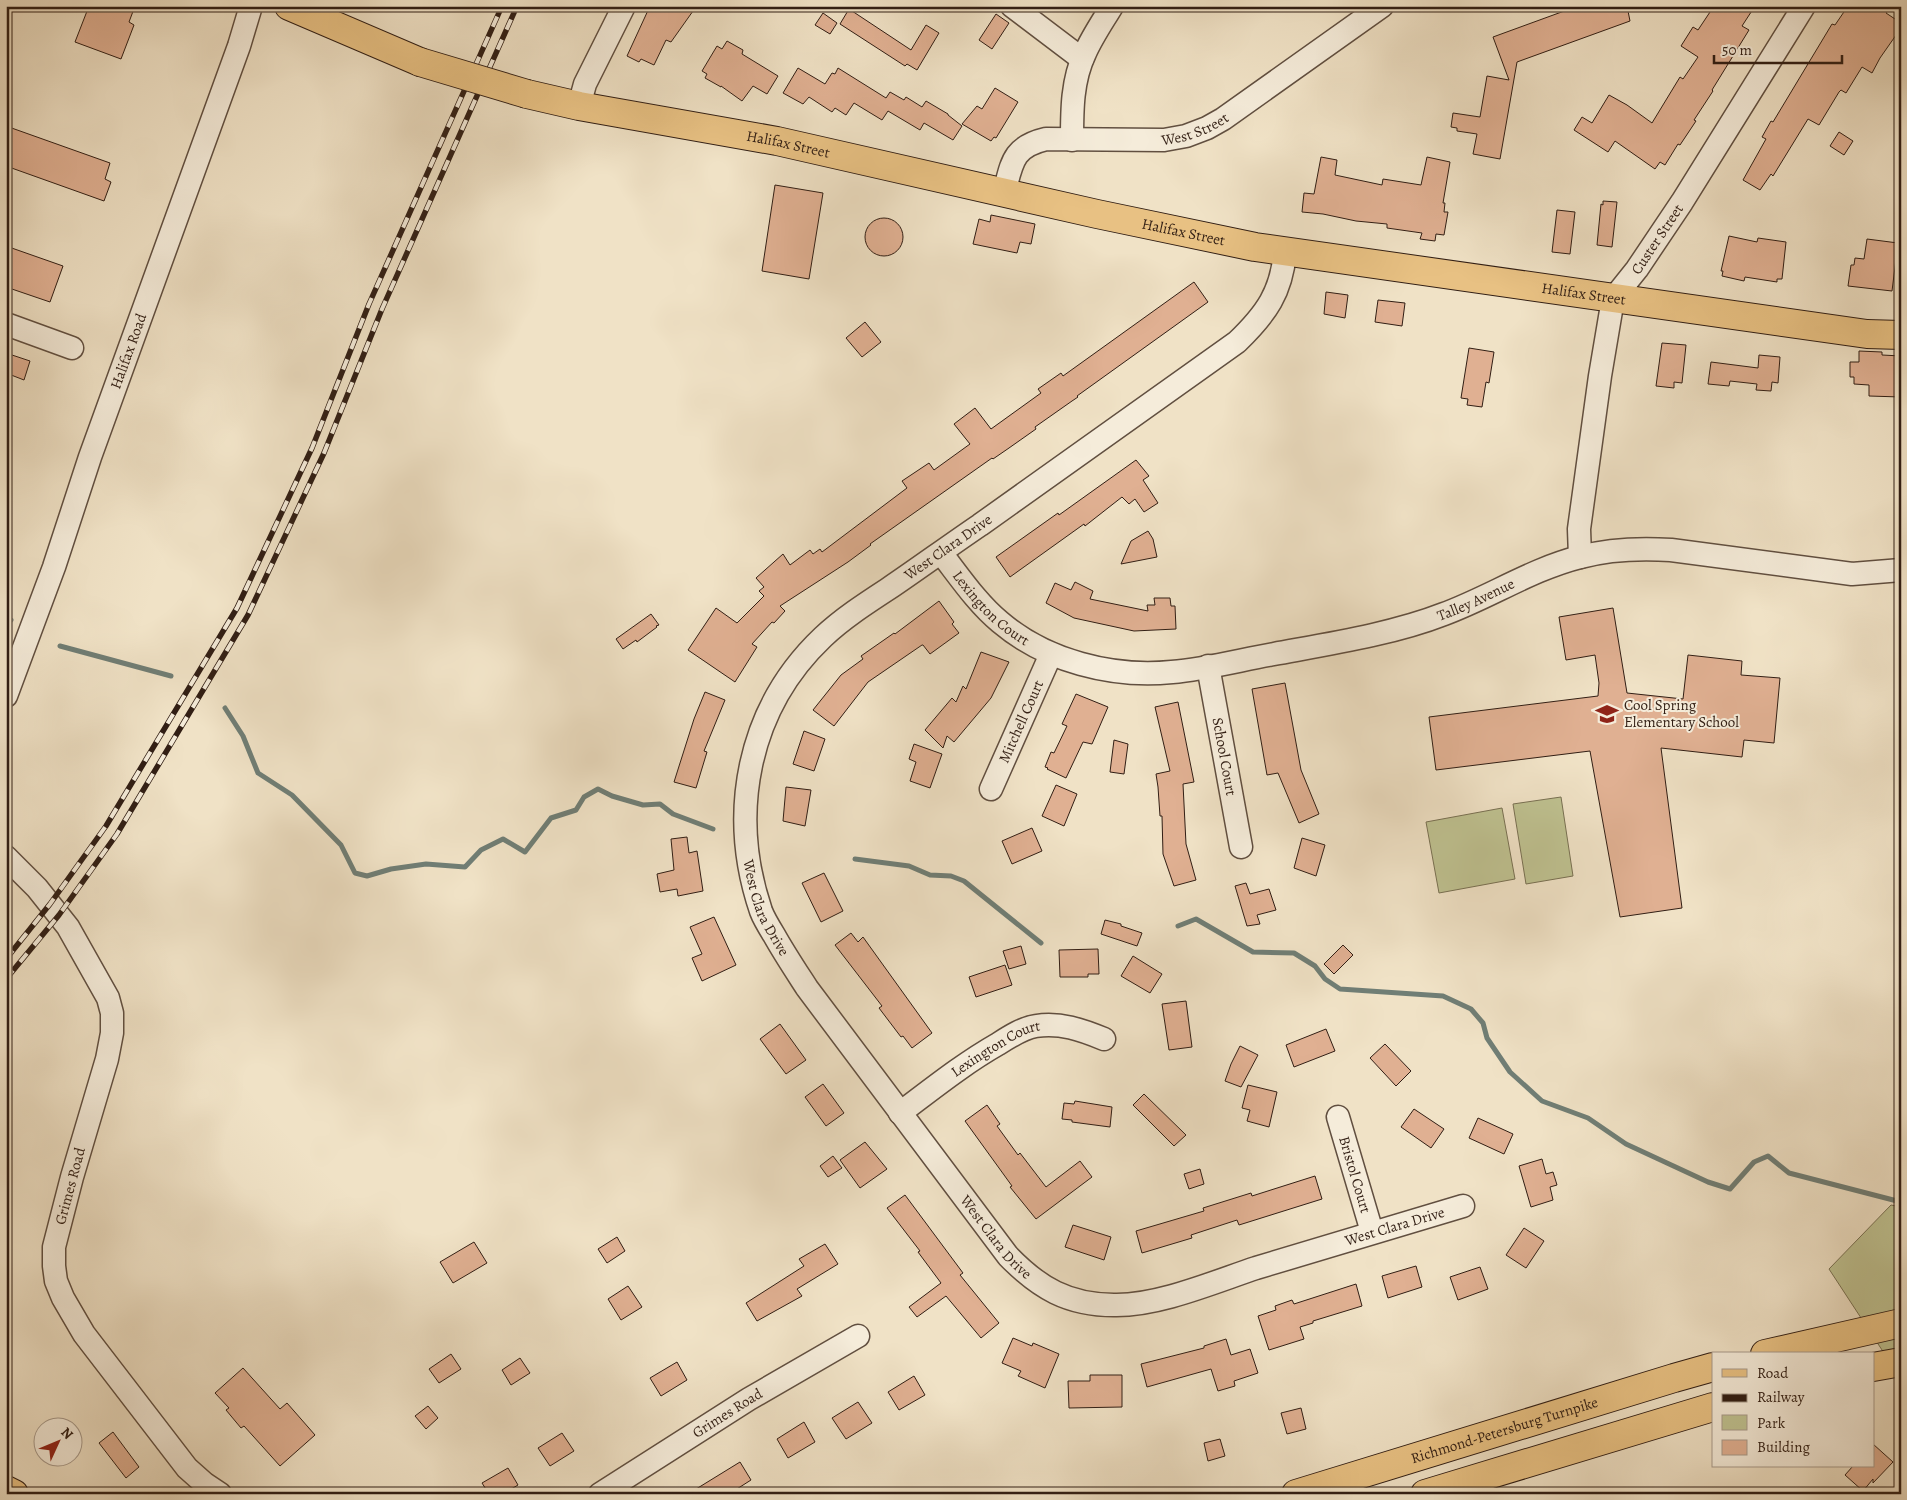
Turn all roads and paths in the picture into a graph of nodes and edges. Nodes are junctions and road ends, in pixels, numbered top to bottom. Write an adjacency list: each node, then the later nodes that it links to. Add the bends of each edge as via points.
1 (251, 6): 22 (street, Halifax Road)
2 (289, 6): 9 (main road, Halifax Street, bridge, via 420,62)
3 (624, 6): 9 (street, via 584,84)
4 (1012, 6): 8 (street)
5 (1112, 6): 8 (street)
6 (1382, 6): 10 (street, West Street, via 1207,128 1164,140)
7 (1804, 6): 13 (street, Custer Street, via 1682,202)
8 (1082, 59): 10 (street, via 1072,105)
9 (579, 106): 11 (main road, Halifax Street, via 777,141)
10 (1072, 140): 11 (street, West Street, via 1046,139 1022,148 1014,158)
11 (1004, 193): 12 (main road, Halifax Street)
12 (1284, 251): 13 (main road, Halifax Street); 17 (street, West Clara Drive, via 1278,289 1257,323 1237,342)
13 (1613, 299): 15 (main road, Halifax Street, via 1867,334); 18 (street, Custer Street, via 1579,529)
14 (6, 324): 16 (street)
15 (1901, 335)
16 (72, 348)
17 (941, 552): 20 (street, Lexington Court, via 977,599 1000,622); 27 (street, West Clara Drive, via 845,618 798,663 766,716 756,742 744,810 752,877 761,913 807,988)
18 (1580, 556): 19 (street, Talley Avenue, via 1646,548 1852,574); 21 (street, Talley Avenue, via 1514,582 1470,604 1403,627)
19 (1901, 570)
20 (1051, 654): 21 (street, Talley Avenue, via 1106,669 1142,672 1171,672); 23 (street, Mitchell Court)
21 (1208, 666): 24 (street, School Court)
22 (6, 696)
23 (990, 789)
24 (1241, 847)
25 (6, 857): 40 (street, Grimes Road, via 37,888 68,927 108,998 112,1013 107,1060 54,1247 56,1281 84,1334 187,1468)
26 (1104, 1039): 27 (street, Lexington Court, via 1063,1026 1033,1026 974,1057)
27 (900, 1113): 30 (street, West Clara Drive, via 1008,1256 1040,1285 1090,1303 1138,1303 1171,1296)
28 (1338, 1118): 30 (street, Bristol Court)
29 (1463, 1206): 30 (street, West Clara Drive)
30 (1372, 1232)
31 (1901, 1323): 33 (main road)
32 (858, 1336): 41 (street, Grimes Road, via 749,1399)
33 (1774, 1352)
34 (1901, 1362): 35 (main road)
35 (1874, 1367)
36 (1712, 1368): 42 (main road, Richmond-Petersburg Turnpike)
37 (1712, 1407): 43 (main road)
38 (6, 1490): 39 (main road)
39 (14, 1494)
40 (220, 1494)
41 (600, 1494)
42 (1296, 1494)
43 (1425, 1494)

